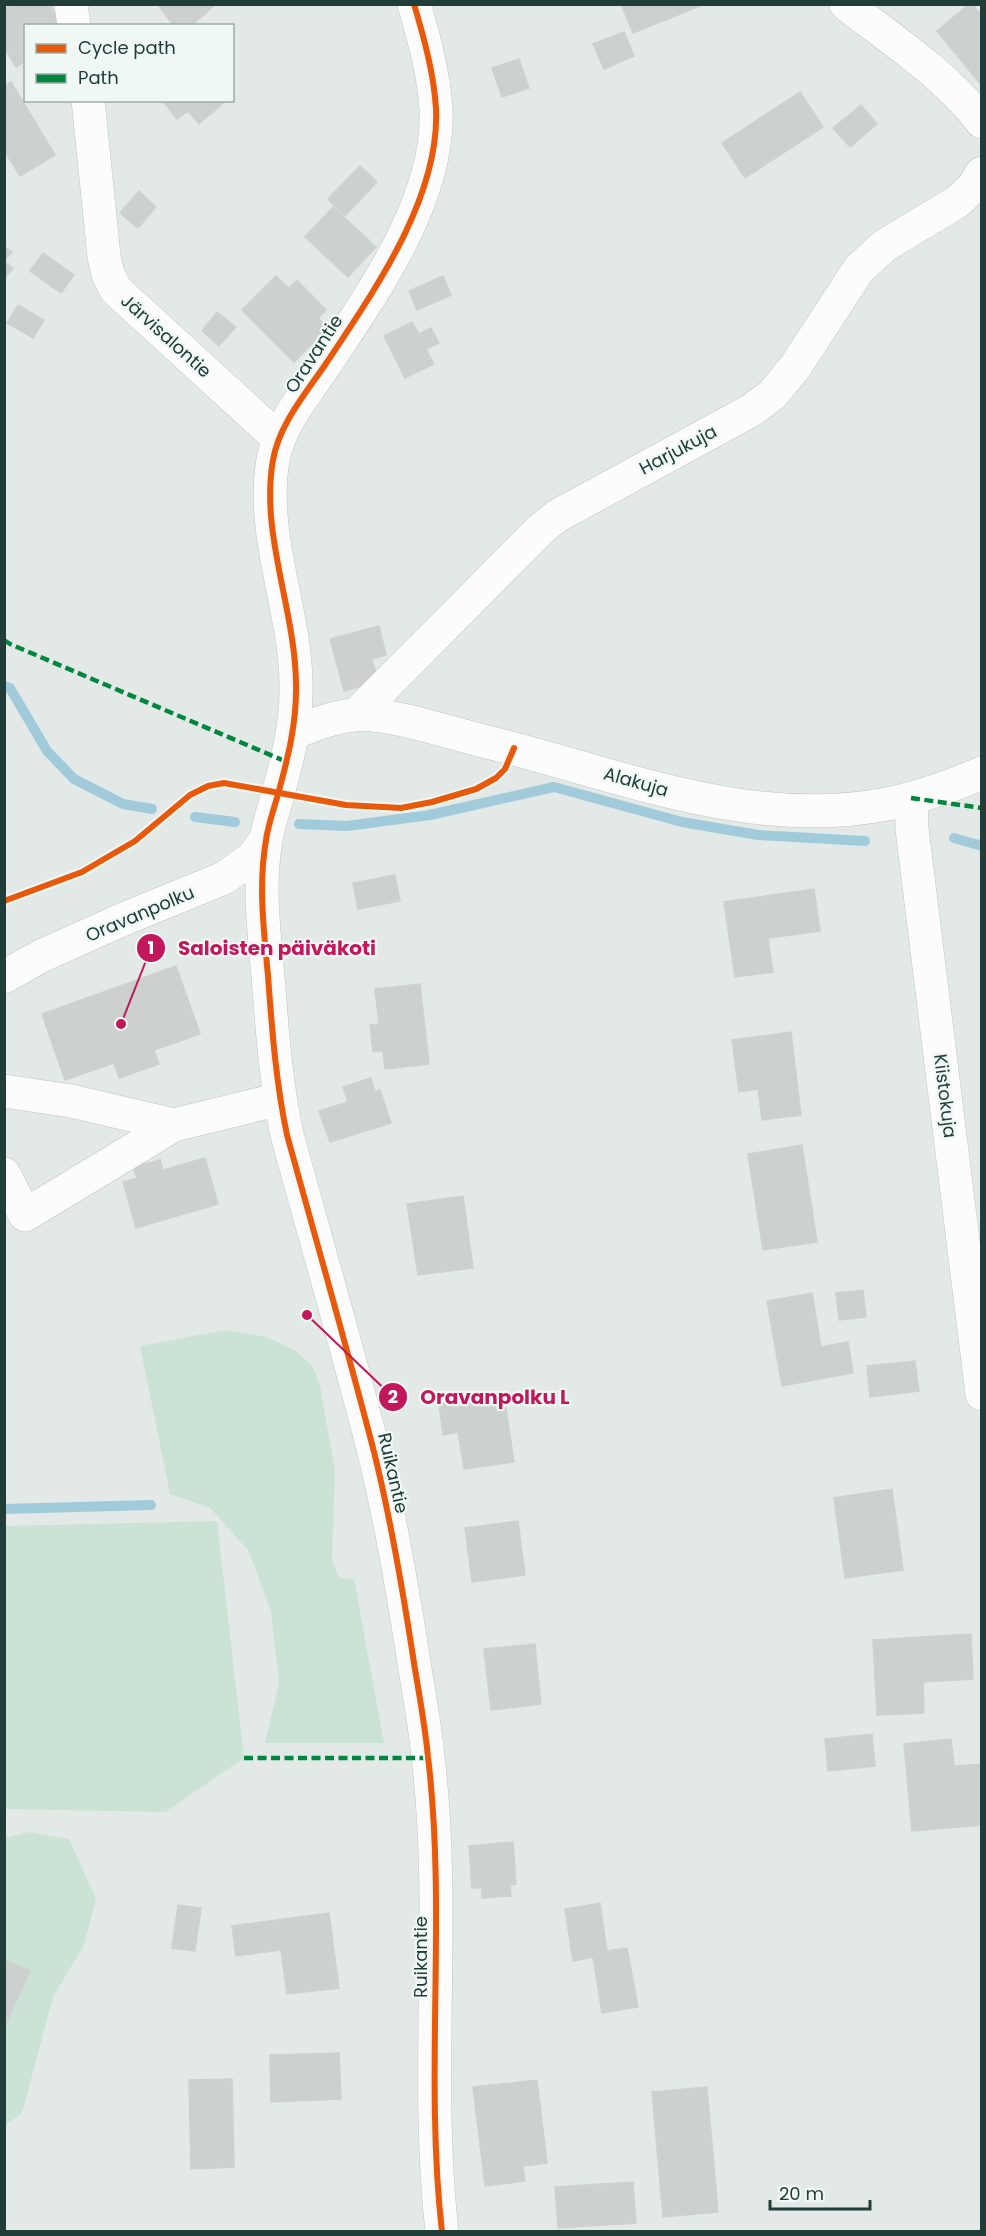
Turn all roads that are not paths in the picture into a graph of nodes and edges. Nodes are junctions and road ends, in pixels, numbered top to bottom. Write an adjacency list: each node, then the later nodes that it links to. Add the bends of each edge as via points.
1 (71, 4): 4 (street)
2 (414, 4): 8 (street, Oravantie, via 436,109 434,141 418,203 396,252)
3 (846, 4): 6 (street, via 941,77)
4 (75, 24)
5 (88, 102): 8 (street, Järvisalontie, via 104,256 116,290)
6 (981, 122)
7 (981, 172): 9 (street, Harjukuja, via 973,187 957,202 884,246 859,269 795,367 772,395 750,411 556,516)
8 (279, 439): 10 (street, Oravantie, via 270,496 295,649)
9 (357, 714): 10 (street, Alakuja); 12 (street, Alakuja, via 492,743 731,806 812,812 855,809)
10 (293, 733): 13 (street, Ruikantie)
11 (981, 773): 12 (street, Alakuja)
12 (911, 798): 19 (street, Kiistokuja)
13 (266, 839): 14 (street, Oravanpolku, via 252,858 224,878 126,918); 16 (street, Ruikantie, via 261,894)
14 (4, 976)
15 (4, 1091): 17 (street, via 71,1101)
16 (280, 1099): 17 (street); 20 (street, Ruikantie, via 373,1450 403,1595 429,1758 435,1858 435,2152)
17 (174, 1125): 18 (street, via 25,1215)
18 (4, 1174)
19 (981, 1394)
20 (442, 2232)

